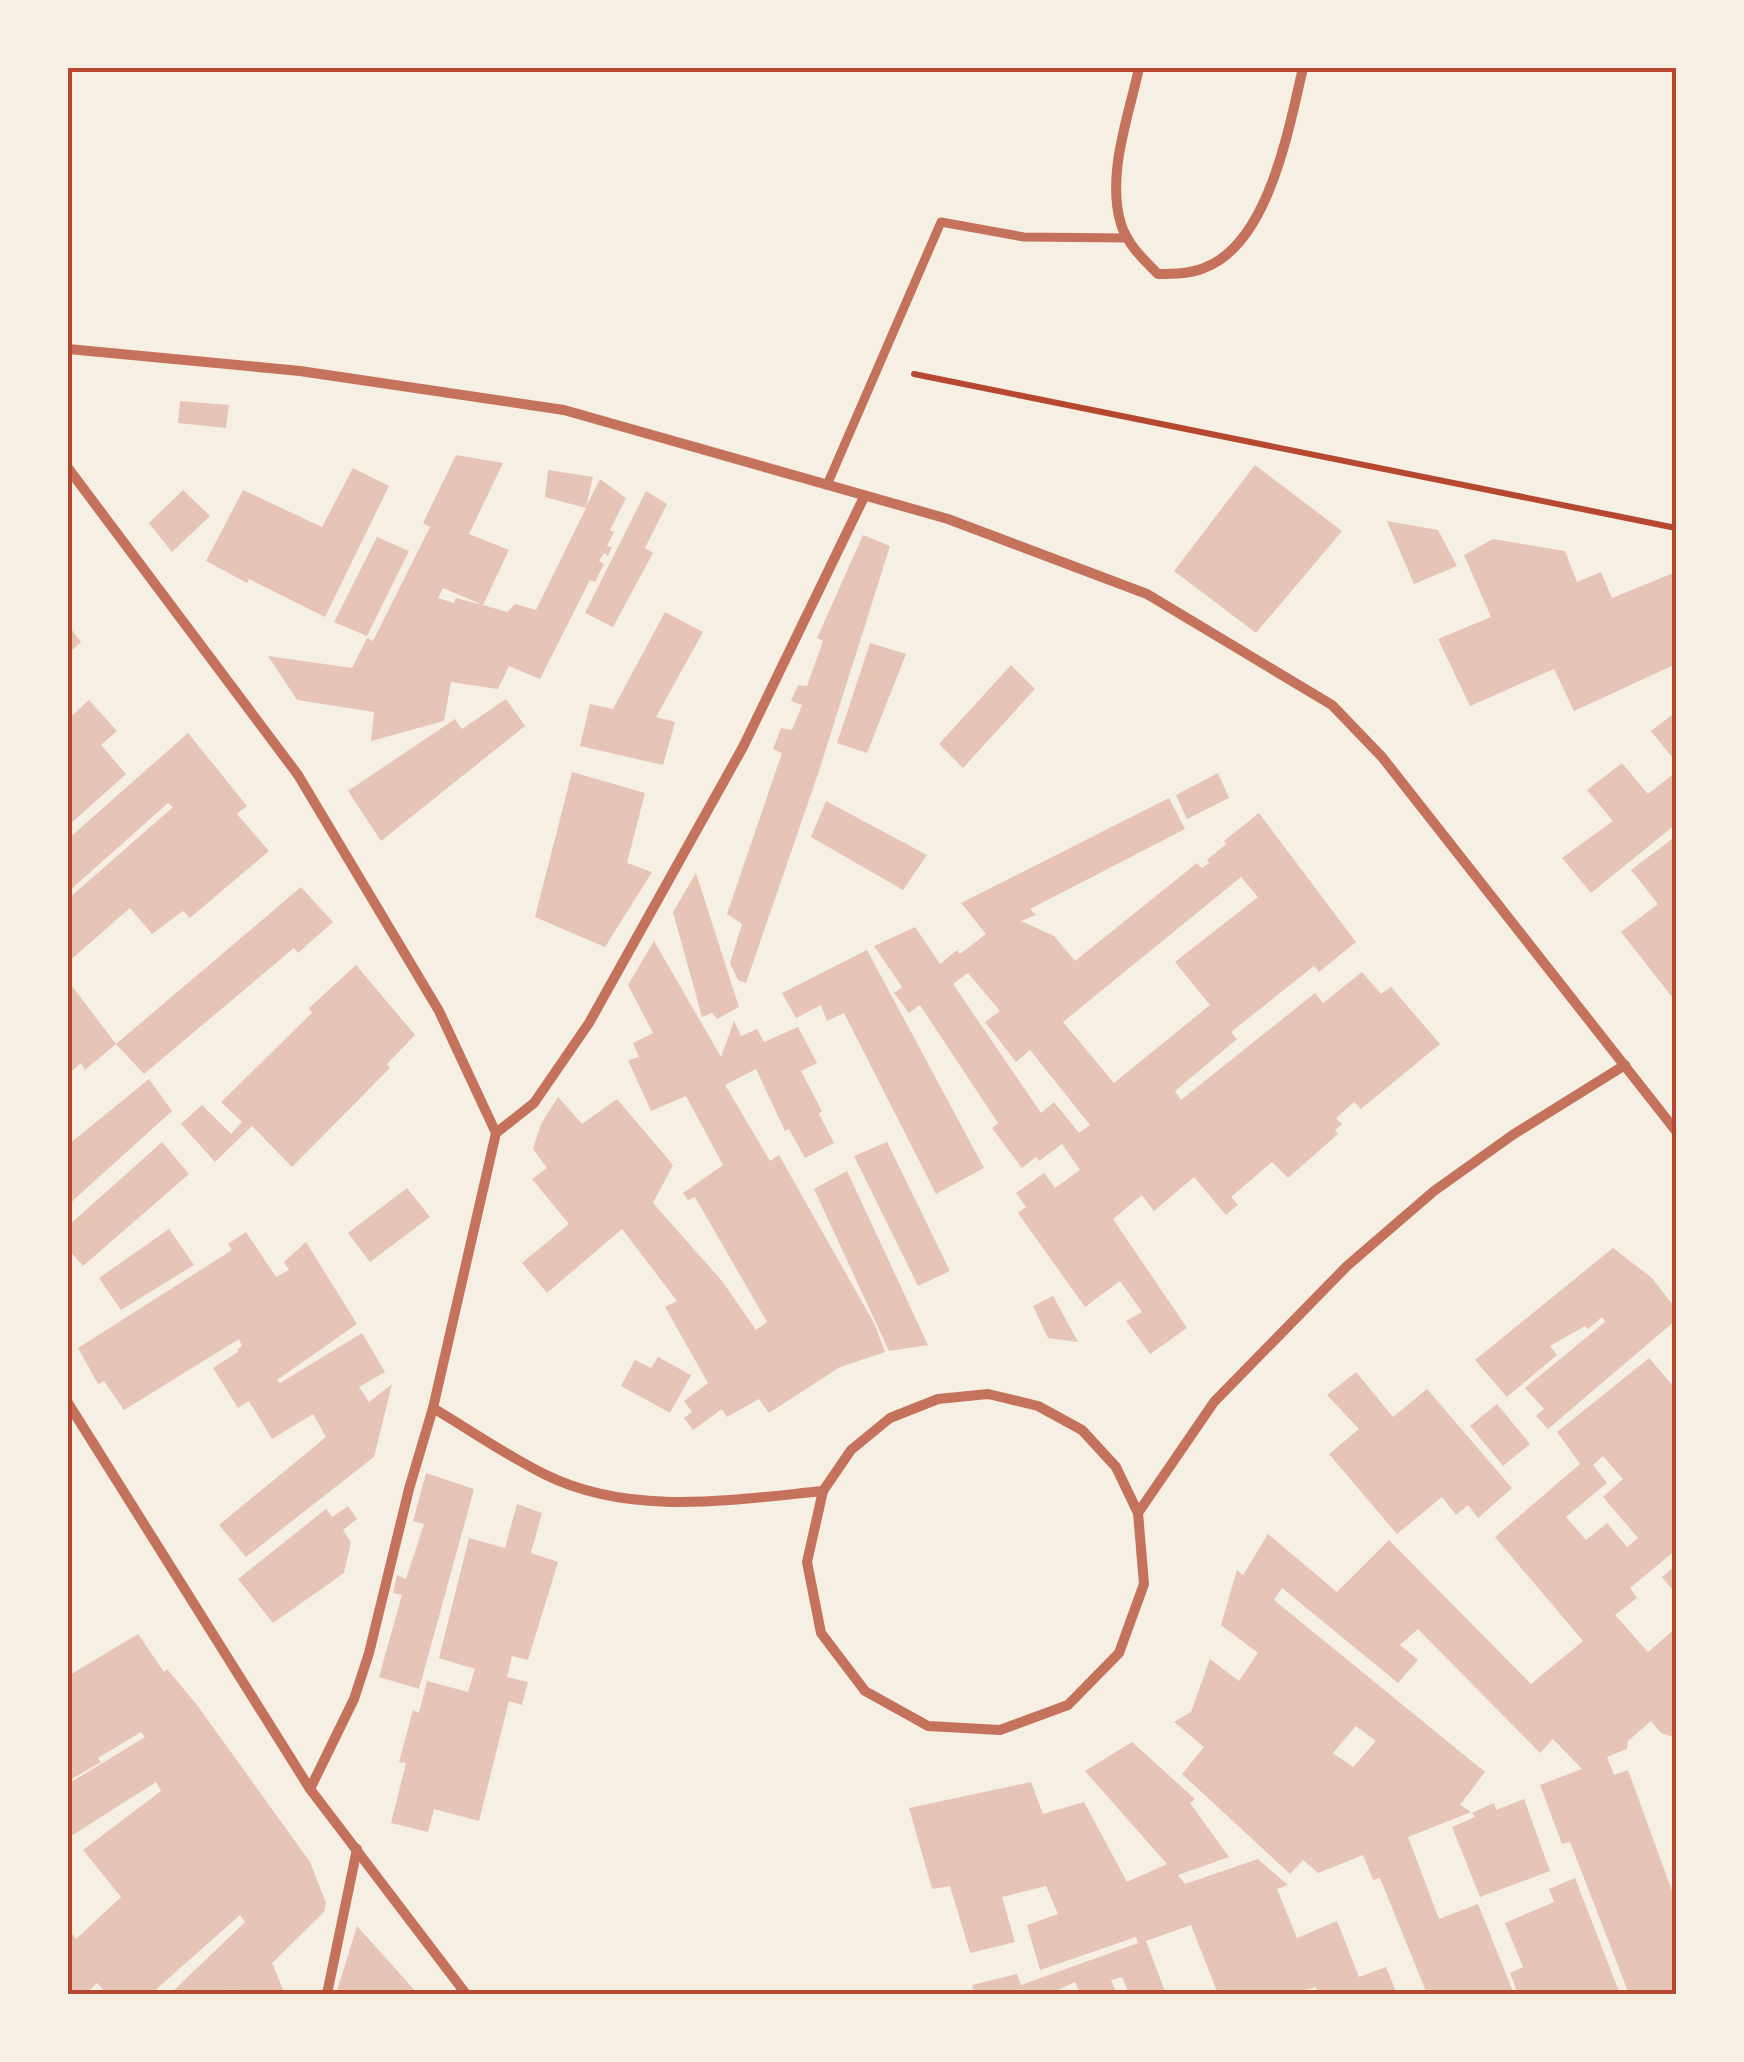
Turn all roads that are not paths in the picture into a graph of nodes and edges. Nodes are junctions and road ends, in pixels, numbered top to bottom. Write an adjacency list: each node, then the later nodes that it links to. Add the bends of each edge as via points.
1 (1139, 68): 3 (street, via 1116,182)
2 (1303, 68): 3 (street, via 1266,202 1241,240 1208,267 1158,274)
3 (1128, 238): 6 (street, via 1024,238 941,222)
4 (68, 349): 6 (street, via 300,371 564,410)
5 (68, 468): 10 (street, via 298,776 439,1012)
6 (827, 485): 7 (street)
7 (864, 496): 8 (street, via 948,519 1148,594 1332,706 1382,757); 10 (street, via 743,747 589,1023 534,1103)
8 (1625, 1065): 9 (street); 14 (street, via 1434,1191 1347,1266 1214,1402)
9 (1676, 1131)
10 (496, 1133): 12 (street)
11 (68, 1403): 15 (street)
12 (433, 1408): 13 (street, via 546,1475 594,1493 659,1502); 15 (street, via 370,1653)
13 (823, 1491): 14 (street, via 851,1450 890,1418 938,1398 988,1394 1038,1406 1082,1430 1116,1467); 14 (street, via 807,1562 821,1632 865,1691 928,1726 1000,1730 1068,1705 1119,1653 1144,1584)
14 (1138, 1513)
15 (310, 1790): 16 (street)
16 (357, 1849): 17 (street); 18 (street)
17 (327, 1994)
18 (466, 1994)

